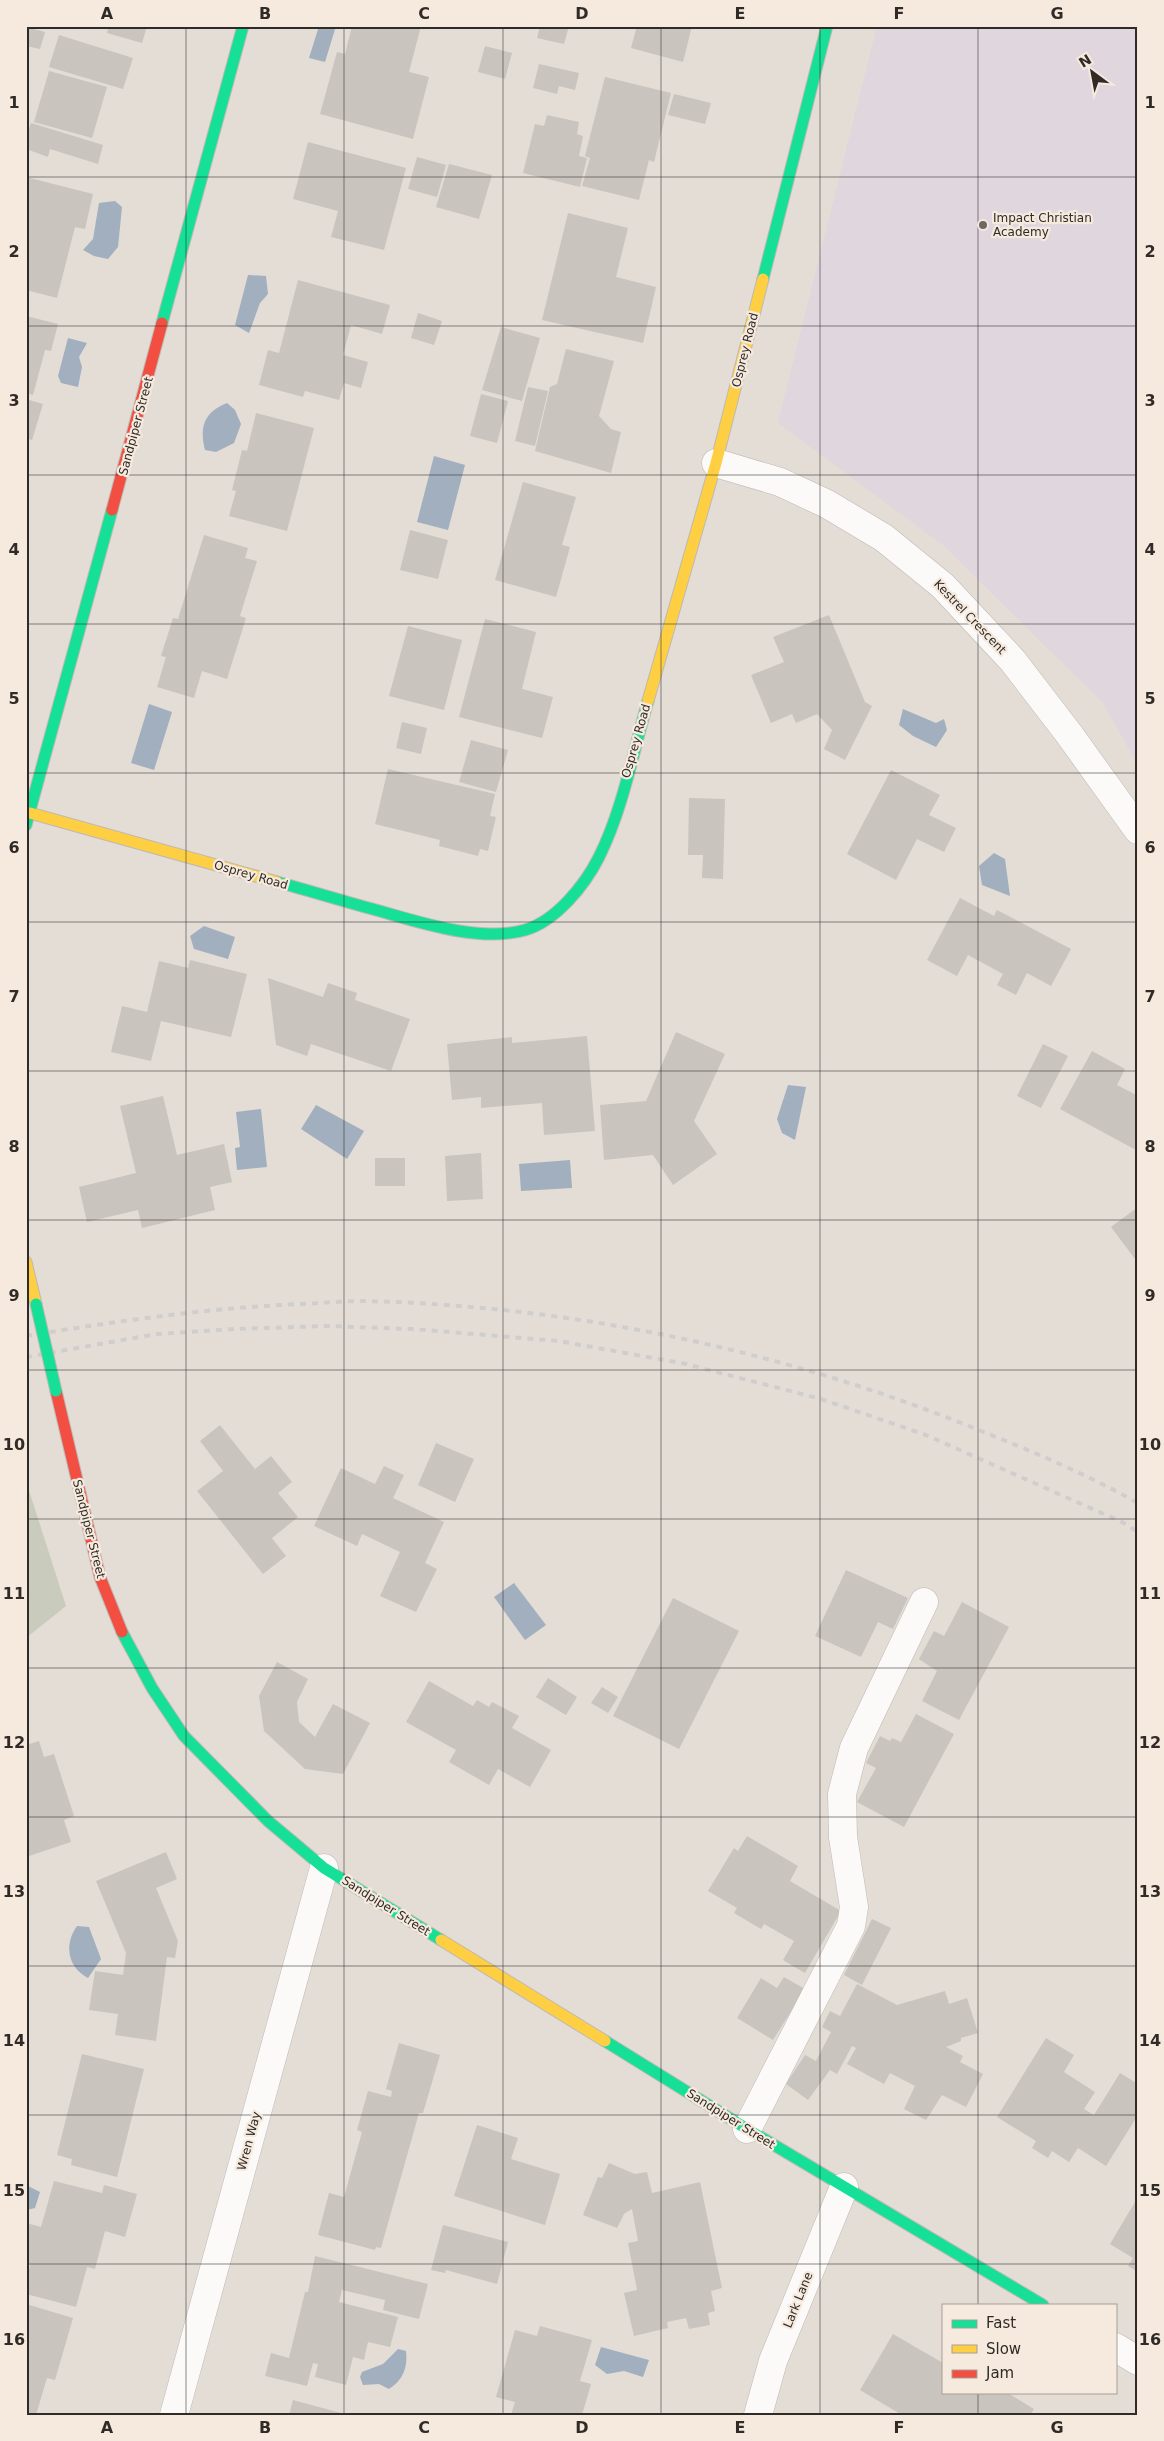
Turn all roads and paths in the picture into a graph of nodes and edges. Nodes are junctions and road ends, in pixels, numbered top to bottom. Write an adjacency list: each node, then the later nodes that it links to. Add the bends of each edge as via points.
1 (243, 26): 4 (street, Sandpiper Street)
2 (827, 26): 3 (street, Osprey Road)
3 (716, 462): 4 (street, Osprey Road, via 615,816 597,861 574,893 550,916 527,930 499,933 434,926); 5 (street, Kestrel Crescent, via 780,482 827,504 884,538 943,586 1013,661)
4 (28, 819)
5 (1138, 830)
6 (26, 1262): 8 (street, Sandpiper Street, bridge, via 100,1577 126,1641 184,1736 268,1820)
7 (924, 1602): 9 (street, via 854,1748 842,1794 843,1837 854,1907 851,1926)
8 (324, 1868): 9 (street, Sandpiper Street); 14 (street, Wren Way)
9 (747, 2129): 10 (street, Sandpiper Street)
10 (844, 2187): 11 (street, Sandpiper Street); 15 (street, Lark Lane, via 773,2361)
11 (1041, 2304)
12 (1116, 2348): 13 (street)
13 (1138, 2361)
14 (174, 2415)
15 (758, 2415)

